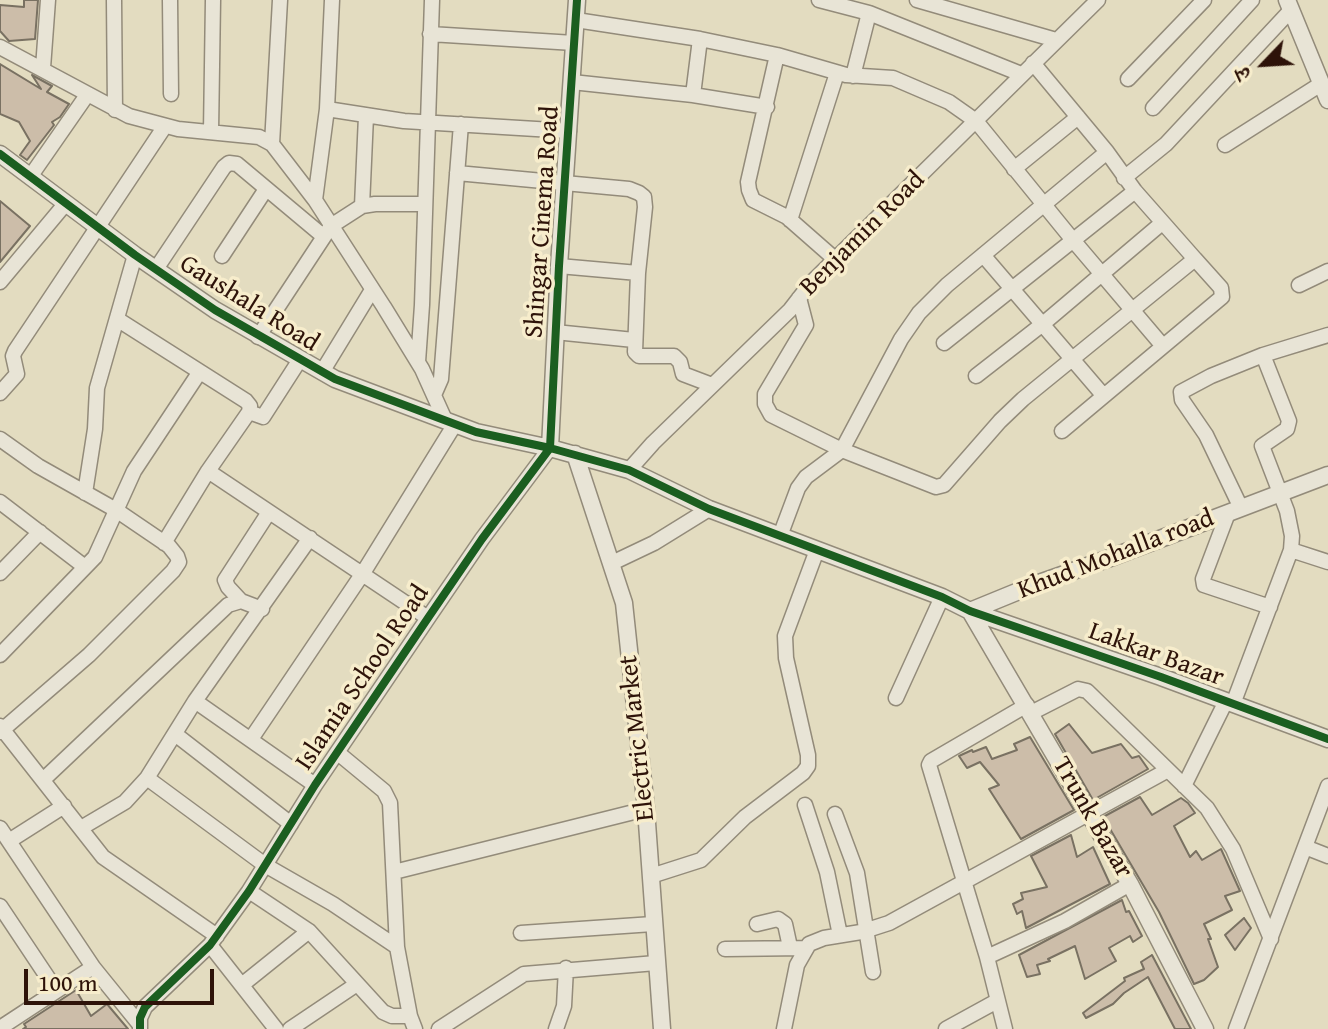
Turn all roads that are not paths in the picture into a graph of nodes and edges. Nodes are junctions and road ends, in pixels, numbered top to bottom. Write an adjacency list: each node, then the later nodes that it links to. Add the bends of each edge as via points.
1 (48, 0): 24 (street)
2 (114, 0): 37 (street)
3 (170, 0): 31 (street)
4 (213, 0): 45 (street)
5 (280, 0): 46 (street)
6 (332, 0): 36 (street)
7 (432, 0): 17 (street)
8 (577, 0): 16 (street, Shingar Cinema Road)
9 (819, 0): 15 (street)
10 (917, 0): 19 (street)
11 (1098, 0): 19 (street, Benjamin Road)
12 (1204, 0): 28 (street)
13 (1252, 0): 35 (street)
14 (1289, 5): 30 (street); 53 (street, via 1166,144)
15 (869, 13): 26 (street); 27 (street)
16 (576, 20): 18 (street); 20 (street, Shingar Cinema Road)
17 (430, 34): 20 (street); 41 (street)
18 (700, 39): 22 (street); 33 (street)
19 (1056, 40): 23 (street, Benjamin Road)
20 (574, 43): 29 (street, Shingar Cinema Road)
21 (0, 47): 24 (street)
22 (777, 55): 25 (street); 34 (street)
23 (1033, 63): 26 (street, Benjamin Road); 39 (street)
24 (43, 68): 32 (street)
25 (837, 73): 27 (street); 62 (street)
26 (1021, 74): 40 (street, Benjamin Road)
27 (853, 76): 40 (street, via 893,78 949,102)
28 (1128, 79)
29 (572, 82): 33 (street); 44 (street, Shingar Cinema Road)
30 (1325, 92): 47 (street)
31 (171, 94)
32 (87, 95): 37 (street); 52 (street)
33 (693, 95): 34 (street)
34 (767, 107): 62 (street, via 749,190 753,200)
35 (1153, 108)
36 (327, 109): 38 (street); 57 (street)
37 (115, 110): 43 (street)
38 (366, 116): 41 (street); 61 (street)
39 (1078, 117): 48 (street); 50 (street)
40 (976, 121): 50 (street); 71 (street, Benjamin Road)
41 (426, 123): 42 (street); 59 (street)
42 (461, 124): 44 (street); 51 (street)
43 (165, 126): 45 (street); 64 (street)
44 (569, 131): 54 (street, Shingar Cinema Road)
45 (211, 132): 46 (street, via 259,137)
46 (272, 144): 57 (street)
47 (1225, 145)
48 (1107, 152): 53 (street); 60 (street)
49 (0, 154): 52 (street, Gaushala Road)
50 (1014, 169): 60 (street)
51 (457, 173): 54 (street); 100 (street, via 441,379)
52 (30, 177): 58 (street, Gaushala Road)
53 (1124, 178): 56 (street)
54 (566, 185): 72 (street, Shingar Cinema Road); 75 (street, via 629,189 644,197)
55 (266, 189): 65 (street); 69 (street); 73 (street, via 237,164 227,164)
56 (1135, 191): 63 (street); 66 (street)
57 (315, 200): 65 (street)
58 (66, 203): 64 (street, Gaushala Road); 77 (street)
59 (425, 204): 61 (street); 94 (street)
60 (1045, 204): 66 (street); 68 (street)
61 (362, 206): 65 (street)
62 (790, 220): 71 (street)
63 (1162, 223): 70 (street); 76 (street)
64 (100, 226): 67 (street, Gaushala Road); 98 (street, via 15,351 17,374)
65 (327, 231): 80 (street); 87 (street)
66 (1072, 239): 76 (street); 79 (street)
67 (135, 255): 73 (street, Gaushala Road); 83 (street)
68 (983, 255): 79 (street); 107 (street, via 919,313)
69 (222, 256)
70 (1195, 259): 82 (street); 90 (street, via 1221,288 1222,297)
71 (836, 260): 81 (street, Benjamin Road)
72 (559, 266): 75 (street); 85 (street, Shingar Cinema Road)
73 (156, 269): 87 (street, Gaushala Road)
74 (1328, 271): 78 (street)
75 (638, 273): 88 (street)
76 (1102, 275): 82 (street); 84 (street)
77 (0, 282)
78 (1299, 285)
79 (1012, 289): 84 (street); 89 (street)
80 (372, 290): 94 (street); 95 (street)
81 (799, 298): 99 (street, Benjamin Road); 107 (street, via 806,325 765,394 765,404 771,415)
82 (1132, 310): 90 (street); 92 (street)
83 (117, 319): 96 (street); 112 (street, via 97,388)
84 (1044, 323): 92 (street); 97 (street)
85 (555, 332): 88 (street); 106 (street, Shingar Cinema Road)
86 (1328, 335): 91 (street)
87 (258, 337): 93 (street, Gaushala Road)
88 (634, 340): 99 (street, via 639,356 674,356 683,374)
89 (944, 343)
90 (1162, 345): 101 (street)
91 (1263, 355): 113 (street, via 1289,421 1287,429 1262,446); 117 (street, via 1181,394 1206,435)
92 (1075, 359): 101 (street); 107 (street, via 1010,411 940,486)
93 (299, 361): 95 (street, Gaushala Road); 102 (street, via 263,417)
94 (417, 362): 100 (street)
95 (322, 372): 103 (street, Gaushala Road)
96 (199, 373): 102 (street, via 246,401); 116 (street, via 142,458)
97 (976, 376)
98 (2, 385)
99 (712, 385): 109 (street, Benjamin Road)
100 (434, 395): 103 (street)
101 (1103, 395): 104 (street)
102 (249, 412): 110 (street)
103 (450, 422): 106 (street, Gaushala Road); 129 (street)
104 (1062, 431)
105 (0, 439): 112 (street)
106 (550, 448): 108 (street, Gaushala Road); 135 (street, Islamia School Road)
107 (842, 450): 120 (street, via 802,482)
108 (575, 454): 109 (street, Gaushala Road); 126 (street, Electric Market)
109 (629, 470): 115 (street, Gaushala Road)
110 (208, 471): 118 (street); 122 (street)
111 (1328, 475): 113 (street, Khud Mohalla road)
112 (85, 493): 116 (street)
113 (1280, 494): 117 (street, Khud Mohalla road); 124 (street, via 1291,528)
114 (0, 502): 119 (street)
115 (709, 509): 120 (street, Gaushala Road); 126 (street)
116 (116, 510): 122 (street); 127 (street, via 100,548)
117 (1234, 510): 132 (street, via 1204,585); 134 (street, Khud Mohalla road)
118 (269, 512): 121 (street); 131 (street, via 226,575 225,584)
119 (40, 532): 127 (street); 128 (street)
120 (780, 536): 123 (street, Gaushala Road)
121 (310, 538): 129 (street); 133 (street)
122 (164, 543): 141 (street, via 177,556 176,568 89,655)
123 (817, 550): 130 (street, Gaushala Road); 164 (street, via 785,636 808,766 701,860)
124 (1291, 550): 125 (street); 132 (street)
125 (1328, 562)
126 (612, 563): 154 (street, Electric Market, via 624,603)
127 (85, 567): 136 (street)
128 (0, 573)
129 (363, 573): 135 (street); 143 (street)
130 (942, 597): 134 (street); 137 (street)
131 (241, 601): 133 (street); 148 (street, via 222,609)
132 (1270, 607): 139 (street)
133 (262, 609): 138 (street)
134 (970, 611): 139 (street, Lakkar Bazar); 140 (street, Trunk Bazar)
135 (428, 618): 145 (street, Islamia School Road)
136 (0, 655)
137 (896, 698)
138 (195, 701): 142 (street); 143 (street)
139 (1230, 702): 144 (street, Lakkar Bazar); 150 (street)
140 (1029, 709): 146 (street, via 1078,689 1087,691); 155 (street, Trunk Bazar); 165 (street, via 929,765)
141 (1, 729): 148 (street)
142 (175, 734): 147 (street); 157 (street)
143 (251, 739): 149 (street)
144 (1328, 739)
145 (338, 753): 149 (street, Islamia School Road); 163 (street, via 388,797)
146 (1168, 770): 150 (street); 155 (street)
147 (147, 778): 158 (street, via 125,802); 162 (street)
148 (44, 779): 153 (street)
149 (315, 785): 157 (street, Islamia School Road)
150 (1184, 786): 175 (street, via 1207,808 1228,841)
151 (1327, 793): 160 (street)
152 (805, 805): 174 (street)
153 (64, 806): 158 (street); 159 (street)
154 (646, 809): 163 (street); 164 (street, Electric Market)
155 (1089, 813): 165 (street); 166 (street, Trunk Bazar)
156 (835, 814): 172 (street, via 857,873)
157 (291, 824): 162 (street, Islamia School Road)
158 (81, 828): 176 (street, via 103,857)
159 (4, 835): 182 (street)
160 (1305, 847): 161 (street); 175 (street)
161 (1328, 856)
162 (265, 865): 167 (street, Islamia School Road); 177 (street)
163 (394, 872): 177 (street)
164 (651, 876): 169 (street, Electric Market)
165 (965, 883): 172 (street); 180 (street)
166 (1130, 884): 180 (street); 200 (street, Trunk Bazar)
167 (249, 891): 171 (street); 176 (street, Islamia School Road)
168 (0, 906): 187 (street)
169 (653, 924): 173 (street); 181 (street, Electric Market)
170 (757, 924): 178 (street, via 778,919)
171 (309, 931): 185 (street); 186 (street)
172 (866, 931): 174 (street); 184 (street)
173 (521, 933)
174 (840, 935): 178 (street)
175 (1271, 939): 201 (street)
176 (214, 941): 185 (street); 190 (street, Islamia School Road, via 145,1007)
177 (397, 947): 189 (street)
178 (798, 947): 179 (street); 197 (street)
179 (725, 949)
180 (987, 957): 188 (street)
181 (656, 963): 183 (street); 196 (street, Electric Market)
182 (93, 967): 187 (street); 190 (street)
183 (566, 968): 194 (street, via 516,977); 195 (street, via 564,1006)
184 (873, 972)
185 (243, 984): 192 (street)
186 (357, 984): 189 (street, via 388,1015); 193 (street)
187 (56, 990): 191 (street)
188 (997, 1001): 198 (street); 199 (street)
189 (412, 1022)
190 (140, 1027)
191 (0, 1028)
192 (276, 1029)
193 (290, 1029)
194 (439, 1029)
195 (556, 1029)
196 (662, 1029)
197 (784, 1029)
198 (946, 1029)
199 (1005, 1029)
200 (1205, 1029)
201 (1236, 1029)

